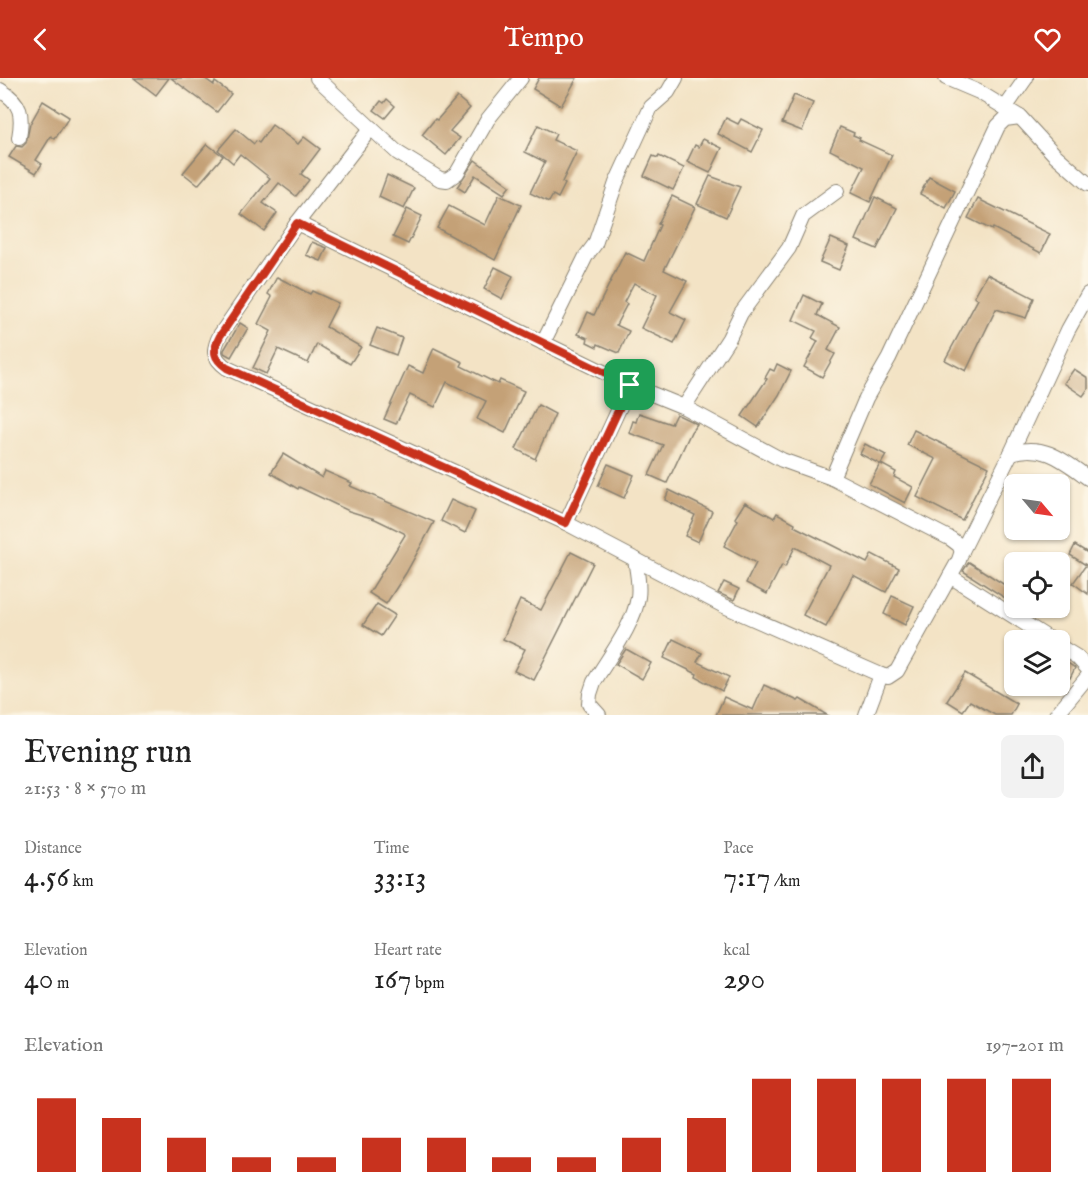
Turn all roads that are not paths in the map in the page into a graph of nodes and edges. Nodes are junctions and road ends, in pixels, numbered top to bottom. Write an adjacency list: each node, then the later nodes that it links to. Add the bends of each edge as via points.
1 (317, 78): 9 (street)
2 (520, 78): 9 (street, via 488,119 457,173 447,180 398,153)
3 (676, 78): 15 (street, via 668,92 651,107 616,183 595,244)
4 (946, 78): 7 (street)
5 (1026, 78): 7 (street)
6 (0, 90): 10 (street, via 9,95 21,112)
7 (1005, 108): 8 (street)
8 (1020, 117): 11 (street); 19 (street, via 1005,119 998,126 889,358 866,398)
9 (371, 128): 13 (street)
10 (19, 138)
11 (1088, 184)
12 (837, 191): 17 (street, via 803,216 789,248 741,313)
13 (297, 223): 15 (street); 21 (street, via 220,336 215,345 218,362)
14 (1088, 294): 18 (street)
15 (543, 343): 16 (street)
16 (630, 385): 17 (street); 21 (street)
17 (684, 407): 19 (street, via 782,460)
18 (1011, 453): 20 (street, via 1026,448 1040,450 1064,460); 22 (street)
19 (832, 478): 22 (street, via 951,539)
20 (1088, 478)
21 (566, 523): 23 (street)
22 (962, 551): 24 (street)
23 (635, 559): 28 (street, via 722,605); 30 (street, via 639,584 633,616 590,694 590,704)
24 (950, 576): 25 (street); 28 (street, via 897,671)
25 (1035, 630)
26 (1070, 653): 27 (street)
27 (1088, 669)
28 (881, 675): 31 (street)
29 (1088, 676): 32 (street)
30 (599, 715)
31 (866, 715)
32 (1056, 715)

